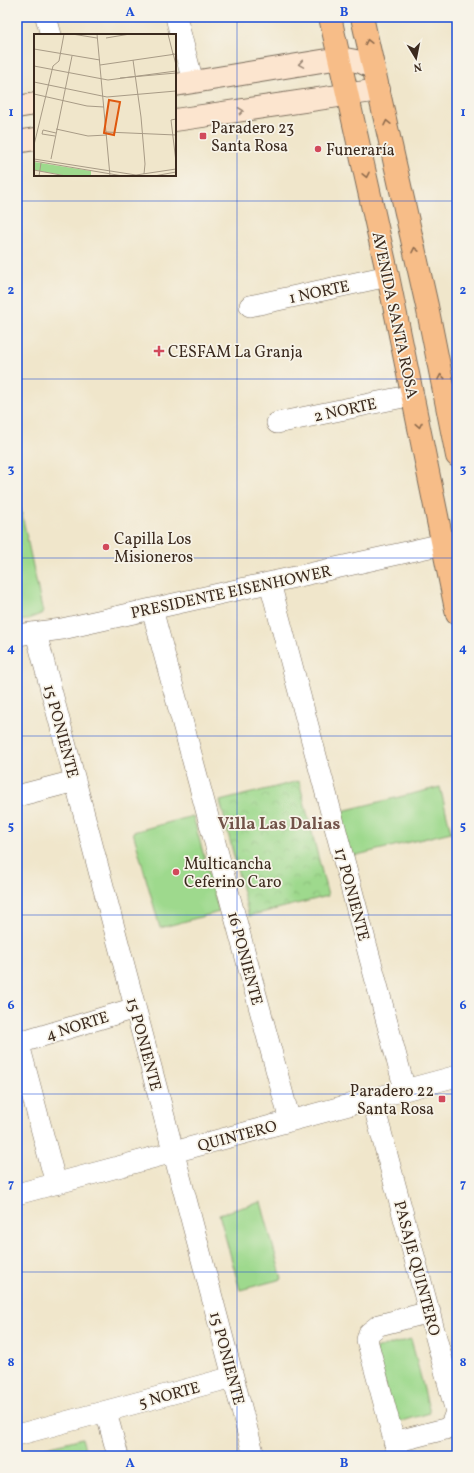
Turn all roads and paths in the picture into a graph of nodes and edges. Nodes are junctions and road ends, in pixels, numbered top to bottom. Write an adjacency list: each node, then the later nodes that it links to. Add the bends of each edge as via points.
1 (46, 17): 5 (street)
2 (176, 17): 8 (street)
3 (330, 17): 6 (main road, AVENIDA SANTA ROSA)
4 (362, 17): 7 (main road, AVENIDA SANTA ROSA, one-way to 4)
5 (51, 34)
6 (340, 58): 7 (main road, via 361,62); 8 (main road, one-way to 8); 10 (main road, AVENIDA SANTA ROSA)
7 (374, 68): 9 (main road, AVENIDA SANTA ROSA)
8 (184, 84)
9 (379, 90): 10 (main road); 20 (main road, AVENIDA SANTA ROSA, one-way to 9)
10 (349, 96): 13 (main road, one-way to 10); 16 (main road, AVENIDA SANTA ROSA, one-way to 16)
11 (34, 104): 12 (main road)
12 (17, 107)
13 (176, 120)
14 (34, 139): 15 (main road)
15 (17, 142)
16 (388, 276): 17 (street, 1 NORTE); 18 (main road, AVENIDA SANTA ROSA)
17 (250, 306)
18 (413, 394): 19 (street, 2 NORTE); 21 (main road, AVENIDA SANTA ROSA, one-way to 21)
19 (278, 423)
20 (457, 456)
21 (443, 544): 22 (street, PRESIDENTE EISENHOWER); 24 (main road, AVENIDA SANTA ROSA)
22 (270, 583): 23 (street, PRESIDENTE EISENHOWER); 31 (street, 17 PONIENTE)
23 (152, 609): 25 (street, PRESIDENTE EISENHOWER); 33 (street, 16 PONIENTE)
24 (457, 614)
25 (27, 634): 26 (street, 15 PONIENTE)
26 (75, 781): 27 (street); 28 (street, 15 PONIENTE)
27 (17, 796)
28 (135, 1008): 29 (street, 4 NORTE); 34 (street, 15 PONIENTE)
29 (18, 1040): 35 (street)
30 (457, 1076): 31 (street, QUINTERO)
31 (405, 1090): 32 (street, QUINTERO)
32 (372, 1099): 33 (street, QUINTERO); 37 (street, PASAJE QUINTERO)
33 (290, 1121): 34 (street, QUINTERO)
34 (174, 1152): 35 (street, QUINTERO); 38 (street, 15 PONIENTE)
35 (56, 1184): 36 (street, QUINTERO)
36 (17, 1194)
37 (430, 1312): 41 (street, PASAJE QUINTERO, via 456,1412 454,1420 445,1429); 41 (street, via 379,1325 369,1333 367,1340)
38 (233, 1377): 39 (street, 5 NORTE); 43 (street, 15 PONIENTE)
39 (106, 1412): 40 (street, 5 NORTE); 42 (street)
40 (17, 1435)
41 (396, 1449)
42 (118, 1456)
43 (254, 1456)

